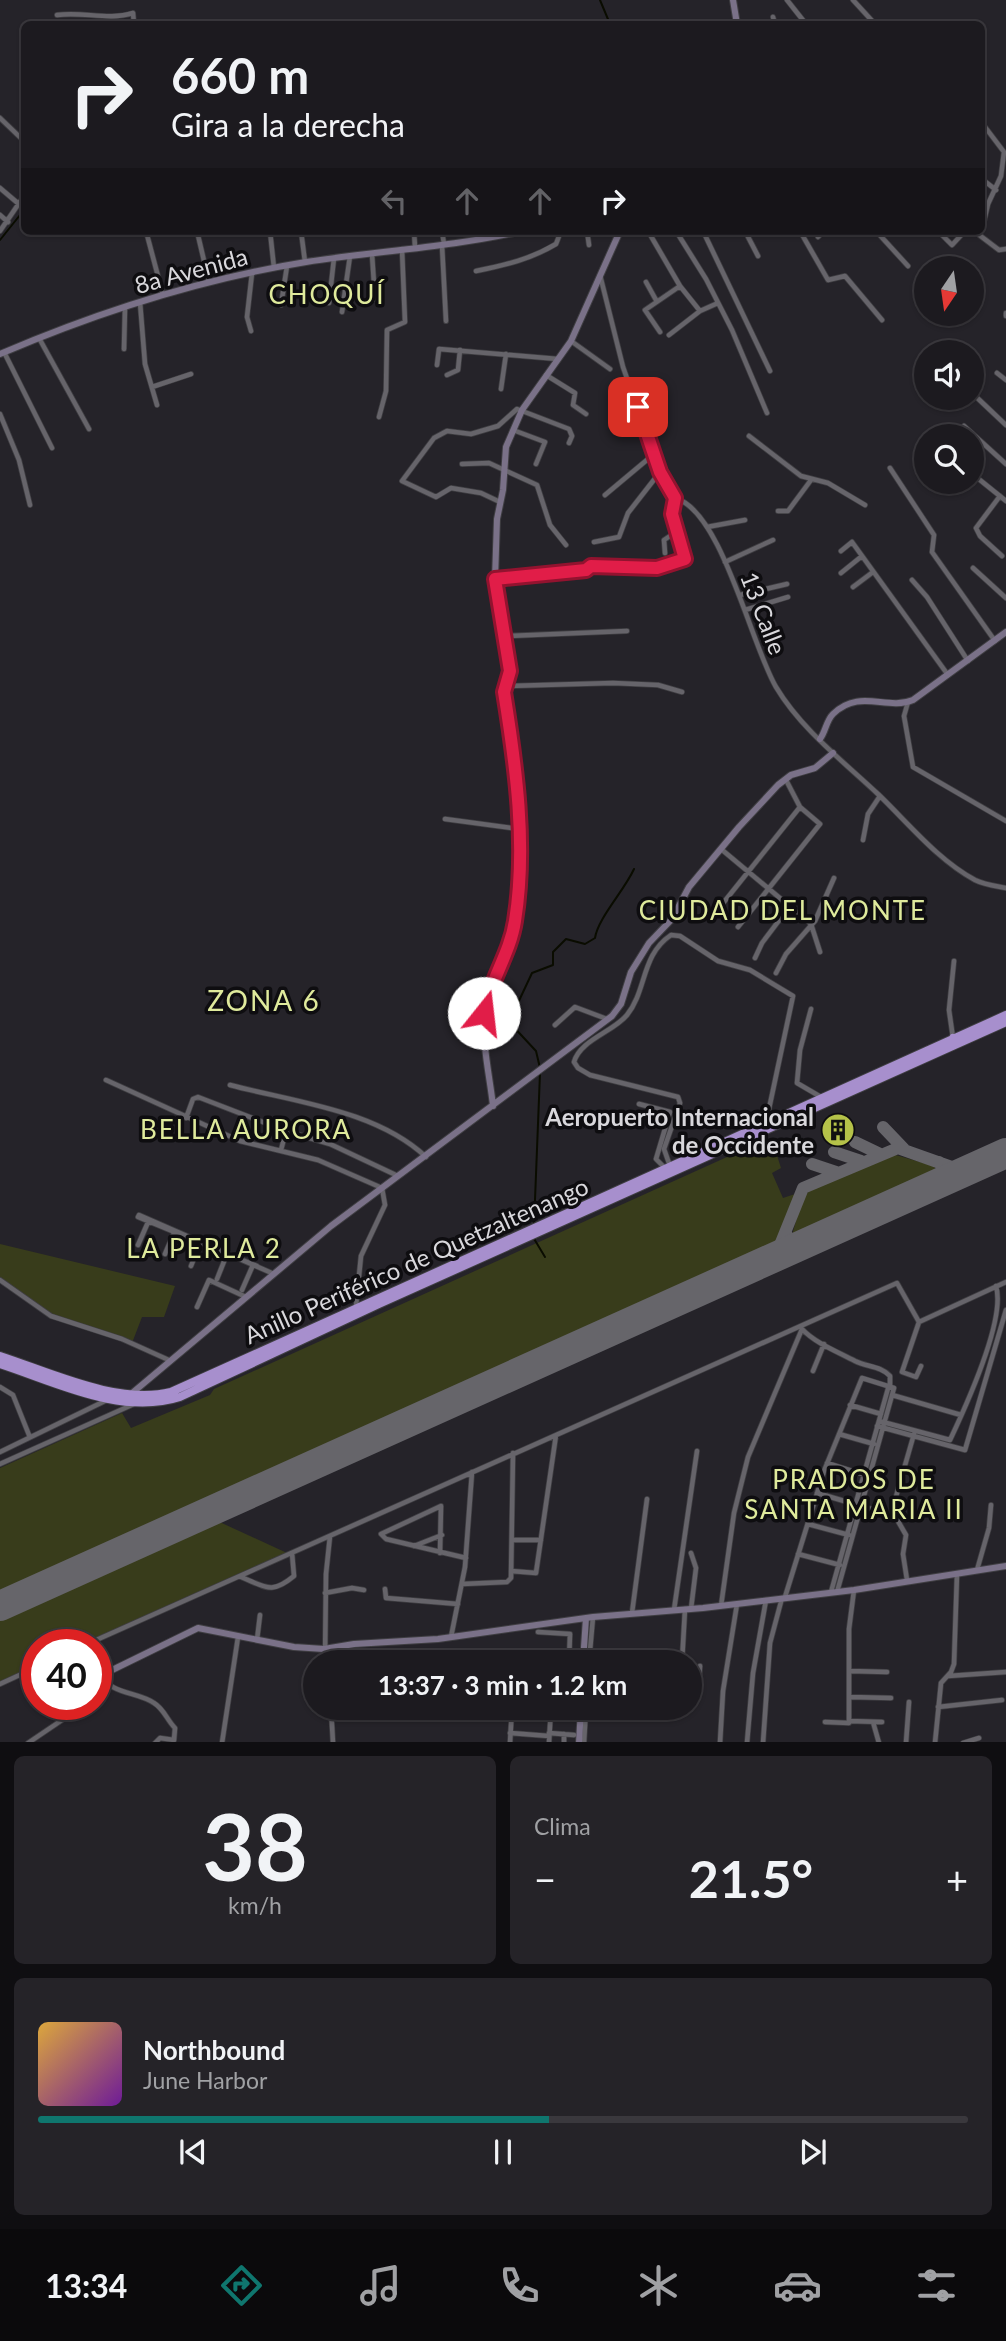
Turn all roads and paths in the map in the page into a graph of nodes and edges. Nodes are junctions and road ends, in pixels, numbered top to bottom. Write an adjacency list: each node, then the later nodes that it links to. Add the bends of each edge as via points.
1 (733, 0): 7 (street)
2 (787, 0): 9 (street)
3 (853, 0): 10 (street)
4 (57, 15): 6 (street, via 133,13)
5 (773, 17): 8 (street)
6 (134, 21)
7 (737, 21)
8 (774, 21)
9 (804, 21)
10 (872, 21)
11 (0, 118): 13 (street)
12 (985, 127): 16 (street, via 1003,149)
13 (21, 138)
14 (985, 181): 16 (street)
15 (0, 188): 17 (street)
16 (996, 190): 18 (street)
17 (20, 205): 20 (street)
18 (985, 213)
19 (0, 215): 20 (street)
20 (8, 222): 21 (street)
21 (0, 231)
22 (147, 235): 62 (street)
23 (198, 235): 59 (street)
24 (271, 235): 55 (street)
25 (302, 235): 52 (street)
26 (414, 235): 45 (street)
27 (442, 235): 43 (street)
28 (474, 235): 42 (street)
29 (504, 235): 42 (street, 8a Avenida)
30 (559, 235): 56 (street, via 556,244 528,260)
31 (588, 235): 44 (street)
32 (618, 235): 58 (street)
33 (650, 235): 61 (street)
34 (678, 235): 67 (street)
35 (705, 235): 86 (street)
36 (747, 235): 50 (street)
37 (802, 235): 72 (street, via 828,280 845,276)
38 (880, 235): 54 (street)
39 (942, 235): 40 (street, via 952,245)
40 (961, 235)
41 (983, 235): 47 (street, via 999,250)
42 (475, 241): 43 (street, 8a Avenida)
43 (443, 245): 45 (street, 8a Avenida); 73 (street)
44 (589, 245)
45 (415, 247): 46 (street, 8a Avenida)
46 (402, 248): 48 (street, 8a Avenida); 103 (street, via 405,322 387,330 386,391)
47 (1006, 249)
48 (372, 253): 49 (street, 8a Avenida); 63 (street)
49 (350, 256): 51 (street, 8a Avenida); 71 (street)
50 (758, 256)
51 (334, 258): 52 (street, 8a Avenida); 66 (street)
52 (305, 262): 53 (street, 8a Avenida)
53 (287, 266): 55 (street, 8a Avenida); 68 (street)
54 (908, 266)
55 (275, 268): 57 (street, 8a Avenida)
56 (476, 271)
57 (252, 273): 59 (street, 8a Avenida); 74 (street, via 247,317)
58 (599, 273): 78 (street); 97 (street, 13 Calle)
59 (209, 282): 62 (street, 8a Avenida)
60 (646, 282): 64 (street)
61 (680, 286): 64 (street); 70 (street)
62 (163, 295): 65 (street, 8a Avenida)
63 (375, 299)
64 (656, 300): 75 (street, via 645,312)
65 (140, 302): 69 (street, 8a Avenida); 92 (street, via 145,364)
66 (329, 303)
67 (718, 303): 70 (street); 99 (street)
68 (281, 304)
69 (125, 307): 77 (street, 8a Avenida); 79 (street)
70 (701, 311): 76 (street)
71 (342, 312)
72 (882, 320)
73 (446, 321)
74 (251, 331)
75 (660, 332)
76 (669, 335)
77 (39, 337): 81 (street, 8a Avenida); 105 (street)
78 (571, 341): 83 (street); 85 (street)
79 (124, 349)
80 (460, 350): 82 (street); 84 (street, via 438,350); 89 (street, via 458,370)
81 (2, 353): 111 (street)
82 (506, 354): 83 (street); 93 (street)
83 (559, 359): 90 (street)
84 (437, 365)
85 (610, 369)
86 (769, 370)
87 (997, 373): 91 (street)
88 (191, 374): 92 (street)
89 (447, 374)
90 (546, 375): 98 (street); 101 (street, via 575,393 573,405)
91 (1006, 380)
92 (152, 387): 96 (street)
93 (501, 389)
94 (613, 401): 97 (street, via 628,410)
95 (984, 404): 104 (street)
96 (158, 405)
97 (638, 407): 102 (street, 13 Calle)
98 (522, 410): 106 (street); 109 (street, via 569,429); 125 (street, via 517,409 498,426 471,434 444,432 429,441 402,481 433,496 452,488 481,492)
99 (767, 413)
100 (0, 414): 126 (street, via 19,460)
101 (586, 414)
102 (643, 416): 107 (street); 112 (street, 13 Calle)
103 (379, 417)
104 (1006, 425)
105 (89, 429)
106 (513, 430): 114 (street, via 545,442); 117 (street)
107 (615, 432)
108 (749, 436): 119 (street)
109 (569, 443)
110 (984, 444): 115 (street)
111 (52, 448)
112 (654, 454): 118 (street, 13 Calle); 121 (street)
113 (462, 464): 117 (street, via 486,463)
114 (536, 464)
115 (1006, 464)
116 (890, 468): 154 (street, via 934,535 932,552)
117 (504, 470): 125 (street); 134 (street, via 537,485 550,525)
118 (660, 472): 123 (street, 13 Calle); 133 (street, via 628,513 619,537)
119 (812, 480): 127 (street, via 828,483); 128 (street, via 788,511)
120 (984, 483): 122 (street)
121 (604, 495)
122 (1000, 496): 124 (street); 138 (street, via 976,528)
123 (675, 498): 130 (street, 13 Calle, via 684,501); 131 (street, via 672,514)
124 (1006, 500)
125 (500, 502): 143 (street)
126 (30, 505)
127 (865, 505)
128 (778, 512)
129 (745, 520): 130 (street)
130 (707, 527): 139 (street, 13 Calle)
131 (679, 530): 136 (street, via 664,540); 143 (street, via 685,559 659,568 591,566)
132 (773, 540): 139 (street)
133 (594, 542)
134 (566, 545)
135 (841, 551): 137 (street, via 852,542)
136 (665, 553)
137 (862, 556): 141 (street); 142 (street)
138 (1002, 556)
139 (725, 562): 147 (street, 13 Calle)
140 (973, 568): 149 (street)
141 (873, 572): 146 (street); 156 (street)
142 (841, 573)
143 (495, 579): 153 (street)
144 (912, 580): 155 (street)
145 (787, 584): 147 (street)
146 (853, 587)
147 (740, 595): 150 (street, 13 Calle)
148 (788, 597): 150 (street)
149 (1006, 598)
150 (745, 610): 160 (street, 13 Calle, via 778,690)
151 (627, 631): 153 (street)
152 (1006, 632): 154 (street)
153 (505, 636): 157 (street, via 510,671)
154 (995, 640): 155 (street)
155 (968, 661): 156 (street)
156 (949, 676): 159 (street)
157 (504, 686): 158 (street, via 657,685); 167 (street)
158 (682, 692)
159 (908, 702): 160 (street, via 858,701 833,714); 166 (street, via 904,716 914,767)
160 (820, 738): 161 (street, 13 Calle)
161 (833, 752): 162 (street, via 815,768); 163 (street, 13 Calle)
162 (786, 780): 164 (street); 169 (street)
163 (880, 796): 168 (street, via 868,814); 173 (street, 13 Calle, via 964,873)
164 (800, 807): 170 (street); 172 (street, via 820,824)
165 (445, 819): 167 (street)
166 (1006, 821)
167 (520, 828): 194 (street, via 515,921 484,1013)
168 (863, 841)
169 (721, 849): 170 (street); 184 (street, via 689,887 673,919 649,943 630,974 621,1004)
170 (747, 870): 172 (street); 175 (street)
171 (834, 878): 176 (street)
172 (767, 888): 174 (street); 177 (street)
173 (1006, 888)
174 (790, 906): 176 (street); 179 (street)
175 (716, 912)
176 (811, 924): 178 (street); 181 (street)
177 (738, 927)
178 (820, 952)
179 (755, 958)
180 (954, 961): 187 (street, via 949,1010)
181 (776, 973)
182 (811, 1009): 192 (street, via 797,1083)
183 (1006, 1015): 187 (highway, Anillo Periférico de Quetzaltenango)
184 (608, 1019): 186 (street, via 576,1007); 194 (street)
185 (1006, 1022): 188 (highway, Anillo Periférico de Quetzaltenango)
186 (555, 1025)
187 (953, 1038): 188 (highway); 189 (highway); 192 (highway, Anillo Periférico de Quetzaltenango)
188 (948, 1048): 189 (highway, Anillo Periférico de Quetzaltenango)
189 (910, 1066): 204 (highway, Anillo Periférico de Quetzaltenango)
190 (106, 1080): 195 (street)
191 (230, 1085): 199 (street, via 354,1118 405,1139)
192 (822, 1098): 196 (highway, Anillo Periférico de Quetzaltenango)
193 (639, 1104): 200 (street, via 670,1112 656,1159)
194 (493, 1107): 199 (street)
195 (186, 1118): 197 (street, via 198,1097); 198 (street, via 240,1141)
196 (766, 1123): 200 (highway, Anillo Periférico de Quetzaltenango); 200 (street, via 793,996 750,970 718,961 671,935 652,954 627,1015 583,1049 574,1062 590,1075 678,1097 680,1103 663,1152)
197 (286, 1131): 198 (street); 201 (street, via 360,1156)
198 (281, 1150): 202 (street, via 326,1163)
199 (426, 1157): 201 (street)
200 (668, 1167): 204 (highway, Anillo Periférico de Quetzaltenango)
201 (399, 1177): 202 (street)
202 (382, 1188): 211 (street); 219 (street, via 385,1205 361,1256)
203 (175, 1231): 205 (street); 206 (street, via 149,1220); 208 (street)
204 (532, 1232): 219 (highway, Anillo Periférico de Quetzaltenango); 225 (highway, Anillo Periférico de Quetzaltenango)
205 (201, 1242): 207 (street); 210 (street)
206 (138, 1245)
207 (227, 1253): 209 (street); 212 (street)
208 (164, 1254)
209 (254, 1265): 211 (street); 216 (street)
210 (191, 1266)
211 (274, 1274): 218 (street)
212 (217, 1279)
213 (0, 1280): 228 (street, via 51,1316)
214 (1005, 1282): 215 (street); 217 (street)
215 (996, 1286): 222 (street); 224 (street, via 1001,1300)
216 (242, 1290)
217 (1006, 1291)
218 (247, 1297): 220 (street, via 209,1280); 228 (street)
219 (356, 1306): 225 (highway); 238 (highway, Anillo Periférico de Quetzaltenango, via 181,1389 161,1395)
220 (197, 1307)
221 (1006, 1310): 224 (street)
222 (919, 1322): 223 (street, via 897,1283); 231 (street, via 902,1372 916,1377)
223 (801, 1327): 226 (street); 246 (street); 292 (street, via 748,1457 734,1513)
224 (997, 1331): 230 (street)
225 (313, 1334): 241 (highway, Anillo Periférico de Quetzaltenango, via 180,1397)
226 (824, 1344): 233 (street); 236 (street, via 885,1371)
227 (0, 1357): 238 (highway, Anillo Periférico de Quetzaltenango)
228 (172, 1361): 238 (street)
229 (0, 1364): 235 (highway, Anillo Periférico de Quetzaltenango)
230 (987, 1364): 232 (street); 234 (street)
231 (921, 1366)
232 (981, 1370): 234 (street); 244 (street)
233 (813, 1371)
234 (987, 1372): 248 (street, via 965,1450)
235 (49, 1379): 238 (highway, via 122,1398); 240 (highway, Anillo Periférico de Quetzaltenango)
236 (891, 1386): 239 (street); 242 (street, via 861,1378); 243 (street)
237 (0, 1387): 249 (street, via 13,1395)
238 (129, 1395)
239 (892, 1395): 244 (street); 245 (street)
240 (109, 1398): 241 (highway, Anillo Periférico de Quetzaltenango); 249 (street)
241 (136, 1403): 255 (street)
242 (850, 1405): 243 (street); 247 (street)
243 (881, 1414): 245 (street)
244 (961, 1415): 248 (street, via 950,1440)
245 (881, 1424): 248 (street); 250 (street)
246 (556, 1434): 253 (street); 268 (street)
247 (838, 1434): 250 (street); 254 (street)
248 (914, 1434): 262 (street)
249 (29, 1435): 252 (street)
250 (875, 1444): 257 (street)
251 (697, 1451): 294 (street)
252 (0, 1452)
253 (513, 1453): 256 (street); 267 (street)
254 (827, 1463): 257 (street); 258 (street)
255 (0, 1464)
256 (472, 1471): 266 (street); 274 (street)
257 (867, 1475): 260 (street)
258 (817, 1493): 260 (street); 263 (street)
259 (647, 1499): 295 (street)
260 (858, 1505): 262 (street); 265 (street)
261 (991, 1505): 277 (street)
262 (891, 1514): 281 (street, via 906,1535 903,1554)
263 (808, 1524): 265 (street); 273 (street)
264 (442, 1535): 269 (street); 269 (street, via 441,1506 381,1534); 271 (street)
265 (850, 1535): 275 (street)
266 (330, 1536): 270 (street); 286 (street)
267 (512, 1540): 268 (street); 278 (street)
268 (541, 1540): 278 (street, via 535,1574)
269 (414, 1546): 271 (street)
270 (292, 1553): 280 (street); 280 (street, via 294,1576 278,1588)
271 (440, 1553): 274 (street)
272 (691, 1553): 293 (street, via 696,1568)
273 (798, 1554): 275 (street); 288 (street)
274 (466, 1558): 282 (street)
275 (842, 1566): 287 (street)
276 (1006, 1566): 277 (street)
277 (977, 1570): 279 (street)
278 (511, 1571): 282 (street, via 507,1582)
279 (957, 1574): 281 (street); 313 (street, via 954,1664)
280 (240, 1577): 299 (street)
281 (908, 1580): 285 (street)
282 (462, 1584): 291 (street)
283 (385, 1589): 291 (street, via 386,1598)
284 (364, 1590): 286 (street)
285 (854, 1590): 287 (street); 309 (street, via 848,1633)
286 (325, 1592): 303 (street)
287 (834, 1592): 288 (street)
288 (783, 1597): 289 (street); 347 (street, via 770,1643)
289 (766, 1600): 290 (street); 346 (street)
290 (737, 1604): 292 (street); 345 (street)
291 (458, 1605): 301 (street)
292 (721, 1606): 293 (street)
293 (688, 1609): 294 (street); 307 (street)
294 (674, 1610): 295 (street)
295 (632, 1613): 297 (street)
296 (260, 1615): 302 (street)
297 (590, 1617): 301 (street); 305 (street); 306 (street)
298 (538, 1632): 304 (street, via 570,1634)
299 (112, 1633)
300 (238, 1637): 302 (street); 308 (street, via 194,1629); 338 (street)
301 (451, 1637): 303 (street)
302 (257, 1641): 303 (street)
303 (324, 1649)
304 (569, 1650)
305 (585, 1650)
306 (589, 1650)
307 (683, 1650)
308 (112, 1670)
309 (850, 1671): 310 (street); 316 (street)
310 (887, 1672)
311 (1006, 1672): 313 (street)
312 (21, 1674): 314 (street)
313 (947, 1676): 320 (street, via 941,1683)
314 (0, 1684)
315 (112, 1686): 337 (street, via 152,1701 166,1714 175,1728 174,1740)
316 (850, 1697): 317 (street); 327 (street)
317 (891, 1698)
318 (1002, 1700): 320 (street)
319 (909, 1702): 349 (street)
320 (938, 1707): 350 (street)
321 (61, 1720): 336 (street)
322 (332, 1720): 339 (street)
323 (511, 1720): 331 (street)
324 (550, 1720): 332 (street)
325 (581, 1720): 343 (street)
326 (583, 1720): 344 (street)
327 (849, 1721): 328 (street, via 845,1725); 329 (street)
328 (824, 1722)
329 (873, 1722): 330 (street); 348 (street)
330 (882, 1722)
331 (510, 1733): 332 (street); 340 (street)
332 (549, 1734): 333 (street); 341 (street)
333 (564, 1734): 334 (street); 342 (street)
334 (574, 1735)
335 (979, 1738): 351 (street)
336 (28, 1742)
337 (155, 1742)
338 (222, 1742)
339 (334, 1742)
340 (510, 1742)
341 (549, 1742)
342 (564, 1742)
343 (579, 1742)
344 (584, 1742)
345 (720, 1742)
346 (747, 1742)
347 (763, 1742)
348 (879, 1742)
349 (906, 1742)
350 (934, 1742)
351 (963, 1742)

